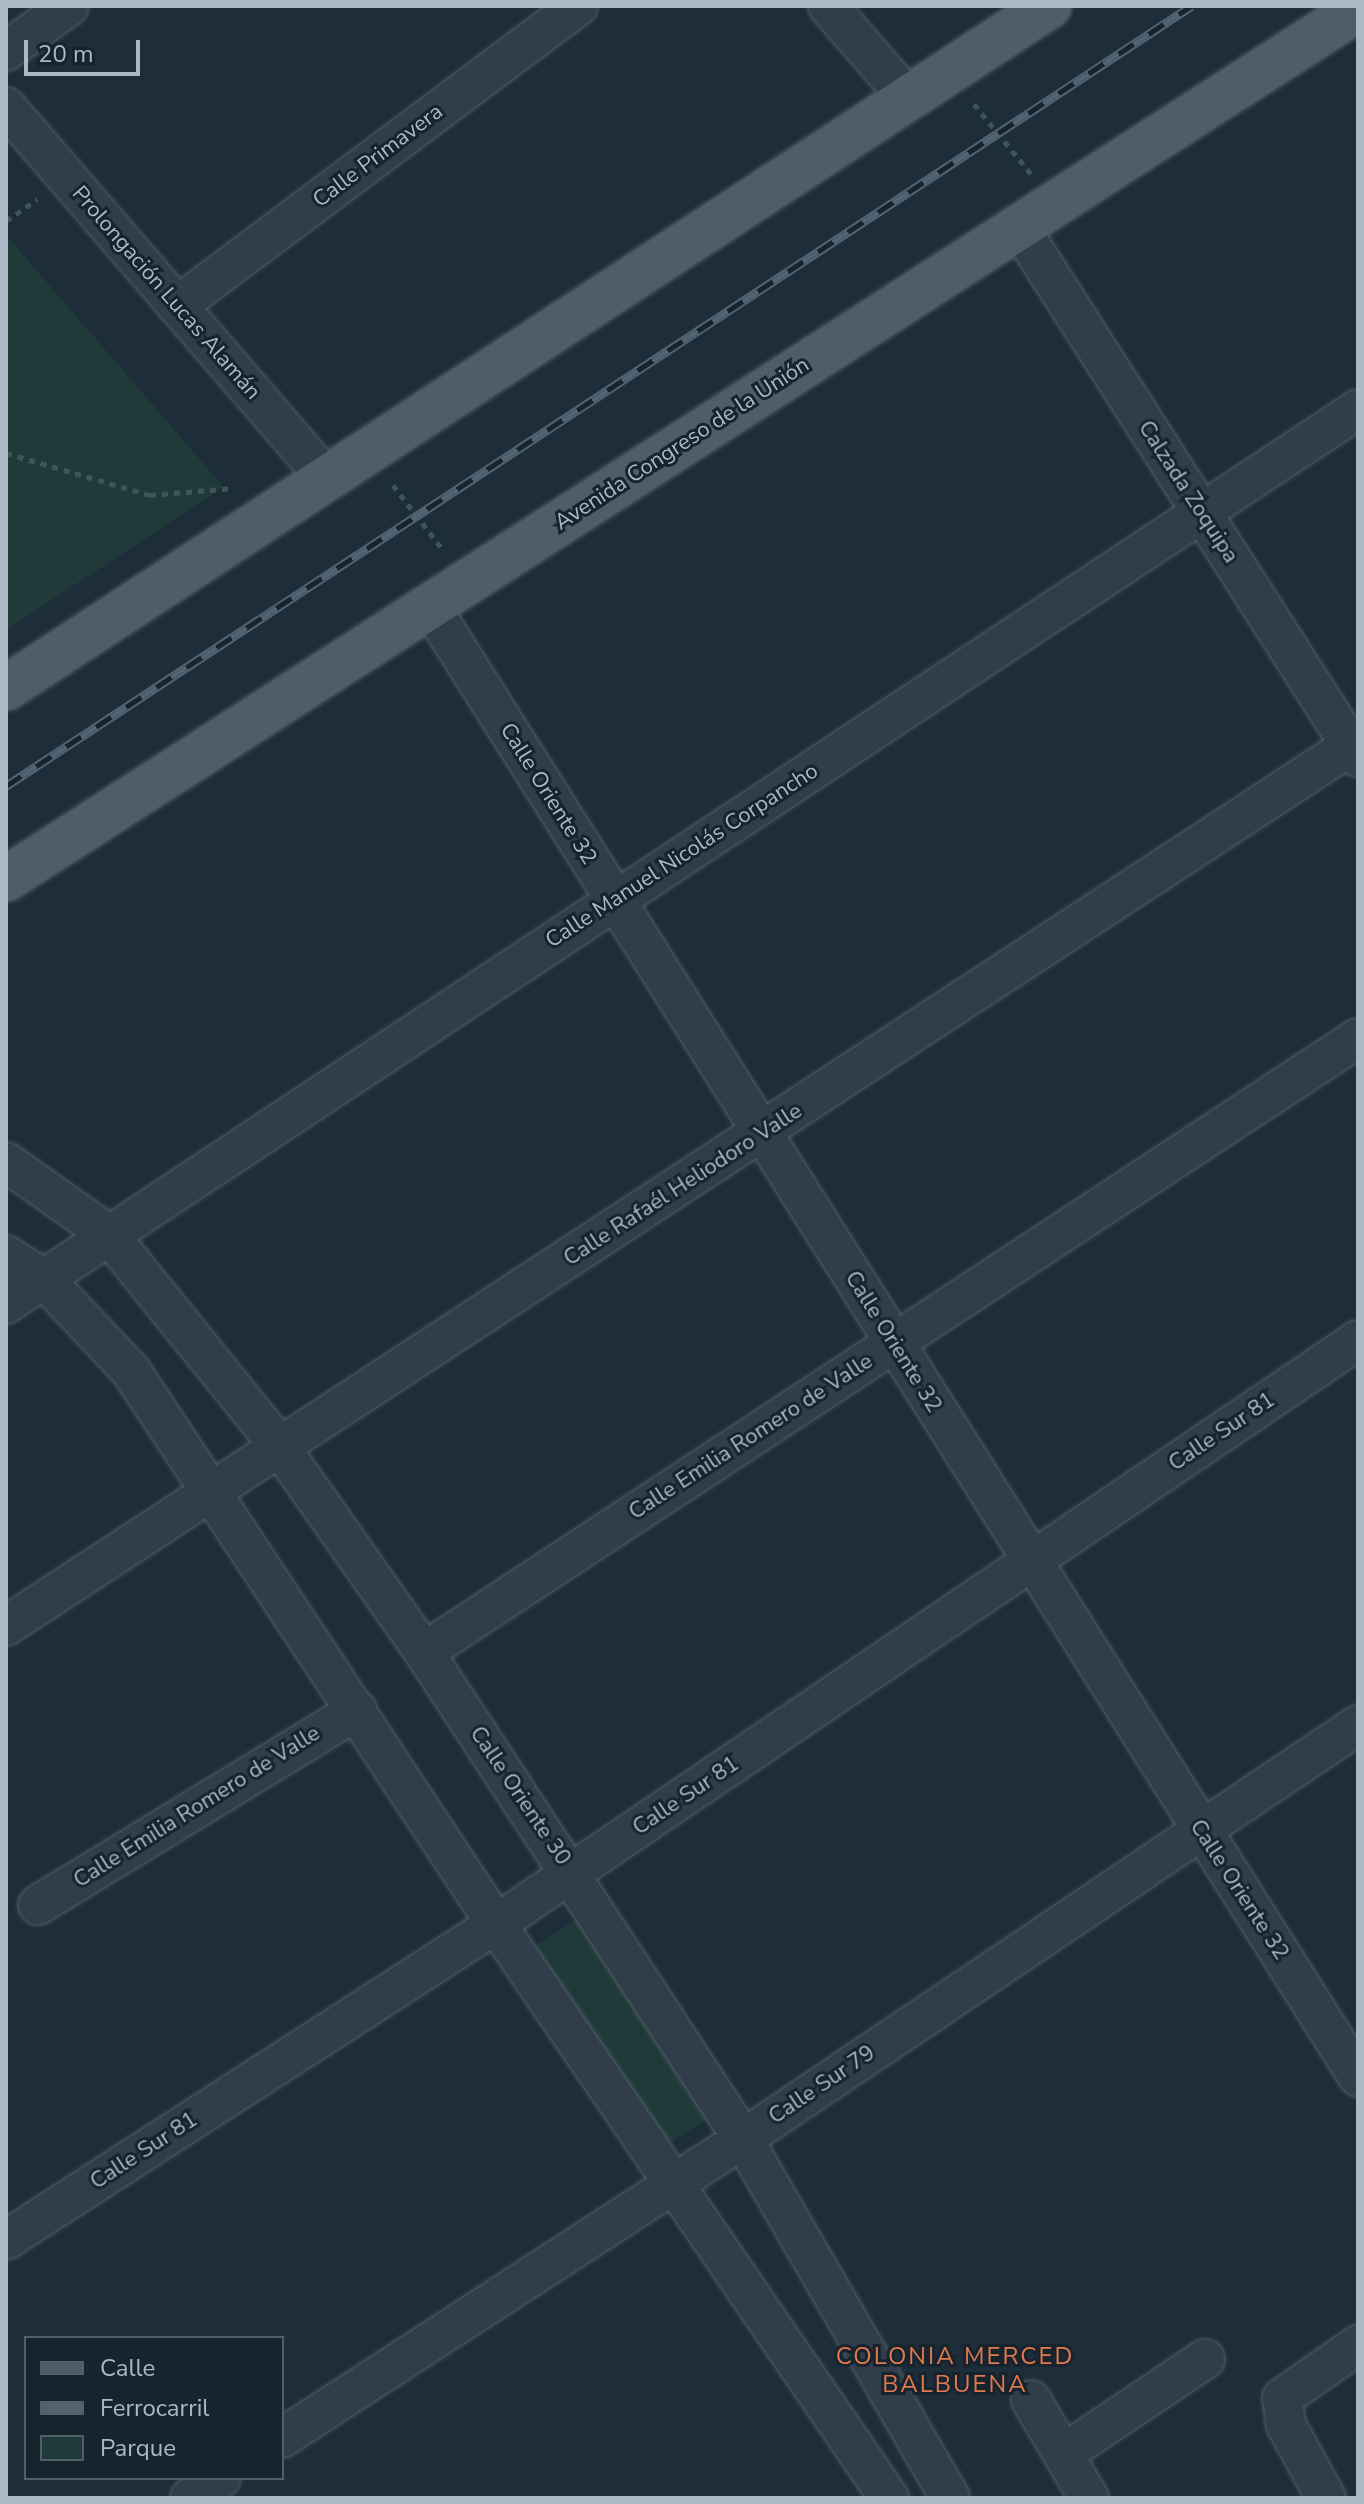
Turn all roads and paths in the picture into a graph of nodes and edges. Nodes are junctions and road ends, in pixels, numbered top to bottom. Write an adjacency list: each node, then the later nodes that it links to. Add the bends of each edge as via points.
1 (69, 6): 6 (street)
2 (578, 6): 12 (street, Calle Primavera)
3 (828, 6): 8 (street)
4 (1049, 6): 7 (main road)
5 (1358, 9): 10 (main road, Avenida Congreso de la Unión)
6 (6, 51)
7 (948, 72): 8 (main road); 10 (path)
8 (908, 98): 15 (main road)
9 (6, 107): 12 (street, Prolongación Lucas Alamán)
10 (1055, 204): 11 (main road, Avenida Congreso de la Unión)
11 (1019, 227): 18 (street, Calzada Zoquipa); 19 (main road, Avenida Congreso de la Unión)
12 (177, 306): 16 (street, Prolongación Lucas Alamán)
13 (1358, 409): 18 (street, Calle Manuel Nicolás Corpancho)
14 (6, 453): 17 (path, via 150,495)
15 (367, 453): 16 (main road); 19 (path)
16 (327, 479): 21 (main road)
17 (239, 487)
18 (1203, 515): 22 (street, Calzada Zoquipa); 24 (street, Calle Manuel Nicolás Corpancho)
19 (468, 582): 20 (main road, Avenida Congreso de la Unión)
20 (430, 606): 23 (main road, Avenida Congreso de la Unión); 24 (street, Calle Oriente 32)
21 (6, 688)
22 (1356, 748): 26 (street, Calle Rafaél Heliodoro Valle)
23 (6, 879)
24 (614, 899): 26 (street, Calle Oriente 32); 28 (street, Calle Manuel Nicolás Corpancho)
25 (1358, 1038): 33 (street, Calle Emilia Romero de Valle)
26 (762, 1134): 33 (street, Calle Oriente 32); 34 (street, Calle Rafaél Heliodoro Valle)
27 (6, 1162): 28 (street, Calle Oriente 30)
28 (109, 1235): 30 (street, Calle Manuel Nicolás Corpancho); 34 (street, Calle Oriente 30)
29 (6, 1255): 30 (street)
30 (44, 1279): 31 (street, Calle Manuel Nicolás Corpancho); 35 (street, via 131,1371)
31 (6, 1304)
32 (1358, 1340): 36 (street, Calle Sur 81)
33 (893, 1343): 36 (street, Calle Oriente 32); 38 (street, Calle Emilia Romero de Valle)
34 (280, 1447): 35 (street, Calle Rafaél Heliodoro Valle); 38 (street, Calle Oriente 30)
35 (212, 1491): 37 (street, Calle Rafaél Heliodoro Valle); 39 (street)
36 (1031, 1561): 41 (street, Calle Oriente 32); 42 (street, Calle Sur 81)
37 (6, 1626)
38 (424, 1652): 42 (street, Calle Oriente 30)
39 (357, 1710): 43 (street, Calle Emilia Romero de Valle); 44 (street)
40 (1358, 1725): 41 (street, Calle Sur 79)
41 (1199, 1829): 45 (street, Calle Oriente 32); 46 (street, Calle Sur 79)
42 (572, 1874): 44 (street, Calle Sur 81); 46 (street, Calle Oriente 30)
43 (38, 1905)
44 (496, 1924): 47 (street); 48 (street, Calle Sur 81)
45 (1358, 2077)
46 (743, 2139): 47 (street, Calle Sur 79); 57 (street, Calle Oriente 30)
47 (674, 2183): 52 (street, Calle Sur 79); 56 (street)
48 (6, 2240)
49 (1358, 2345): 59 (street, via 1282,2398 1286,2425)
50 (1205, 2359): 53 (street)
51 (1031, 2400): 53 (street)
52 (284, 2437)
53 (1063, 2454): 58 (street)
54 (218, 2480): 55 (street)
55 (190, 2498)
56 (889, 2498)
57 (950, 2498)
58 (1089, 2498)
59 (1326, 2498)

